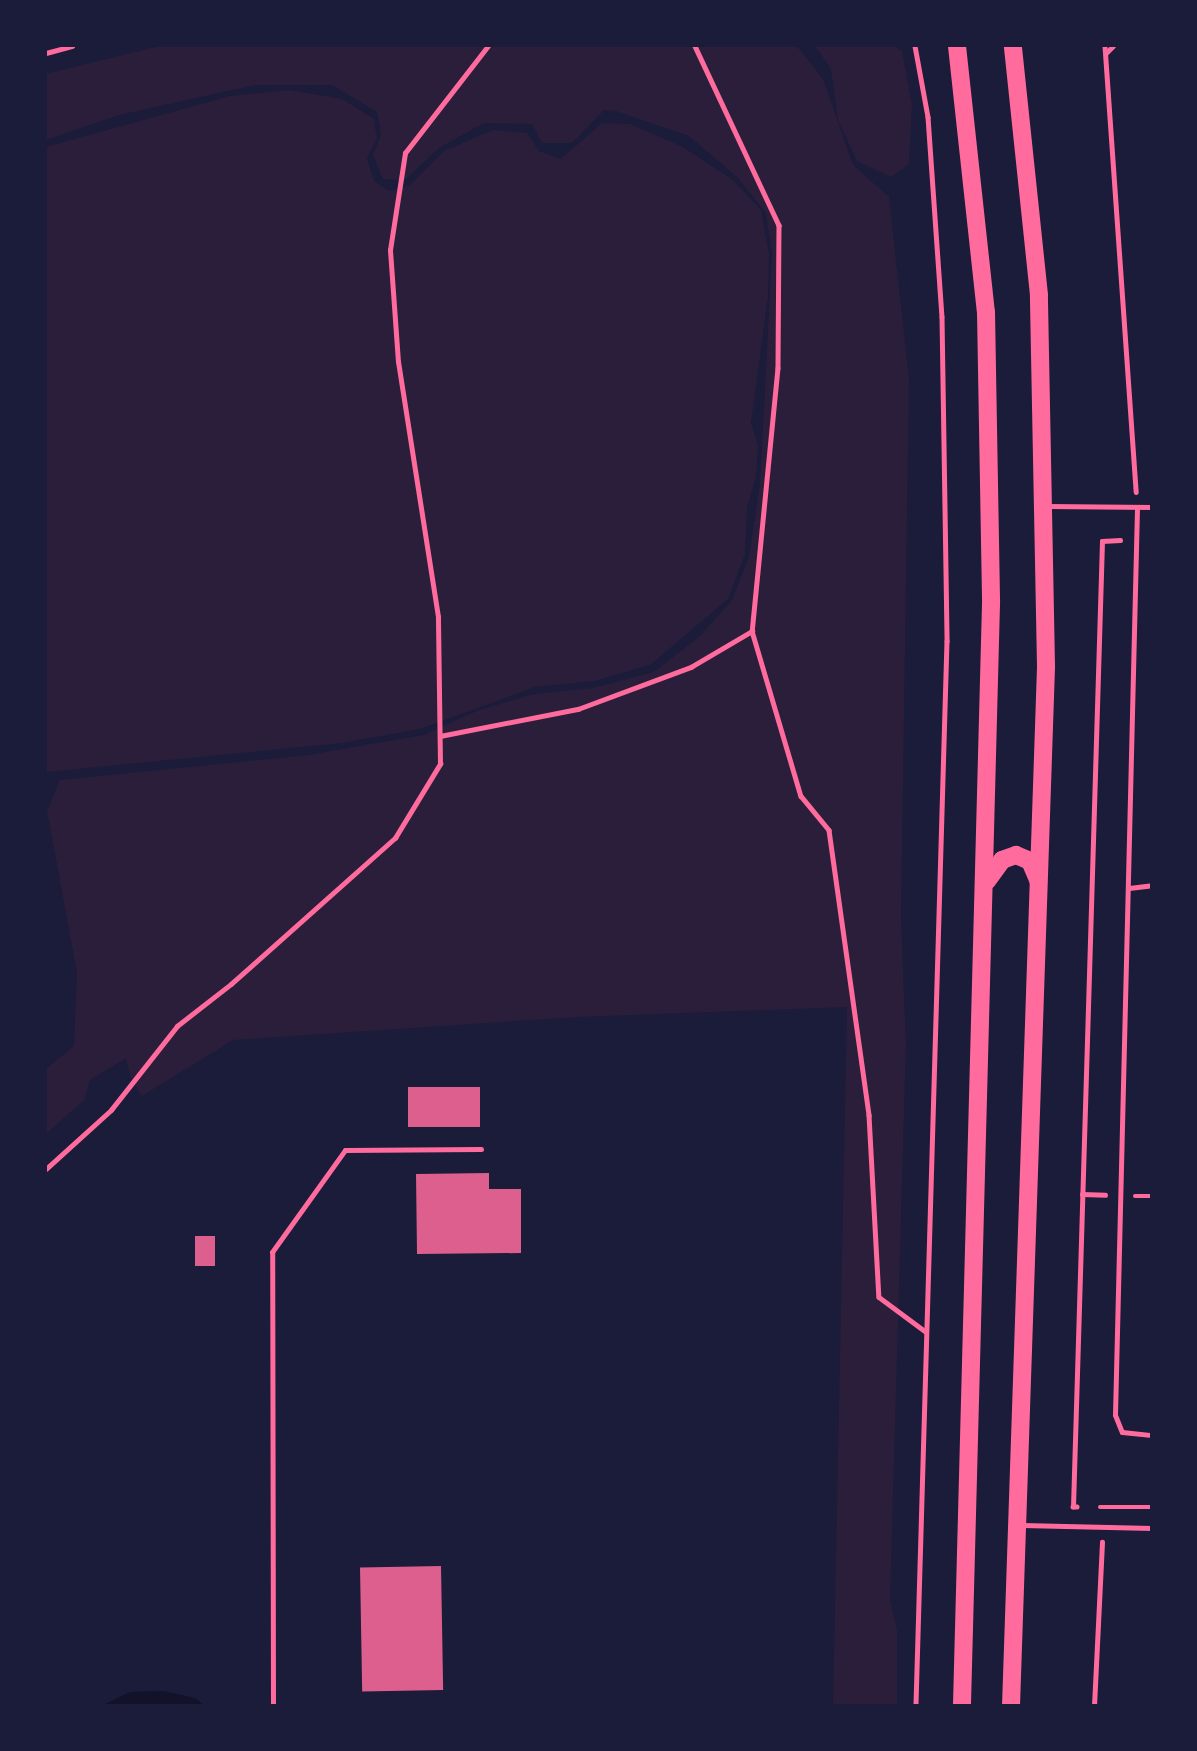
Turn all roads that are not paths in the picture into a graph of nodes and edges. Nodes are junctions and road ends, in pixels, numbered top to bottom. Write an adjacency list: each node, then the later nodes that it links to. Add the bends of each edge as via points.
1 (957, 46): 6 (main road, via 986,312 991,604)
2 (1013, 46): 3 (main road, via 1039,295)
3 (1044, 506): 5 (lane); 7 (main road)
4 (1152, 507): 5 (lane)
5 (1137, 508): 9 (lane)
6 (987, 881): 7 (main road, via 1002,860 1016,855 1030,861); 15 (main road)
7 (1040, 884): 12 (main road)
8 (1152, 885): 9 (lane)
9 (1129, 888): 11 (lane, via 1115,1415 1122,1432)
10 (481, 1150): 14 (lane, via 345,1150 272,1252)
11 (1152, 1435)
12 (1018, 1525): 13 (lane); 16 (main road)
13 (1152, 1528)
14 (273, 1706)
15 (962, 1706)
16 (1012, 1706)

